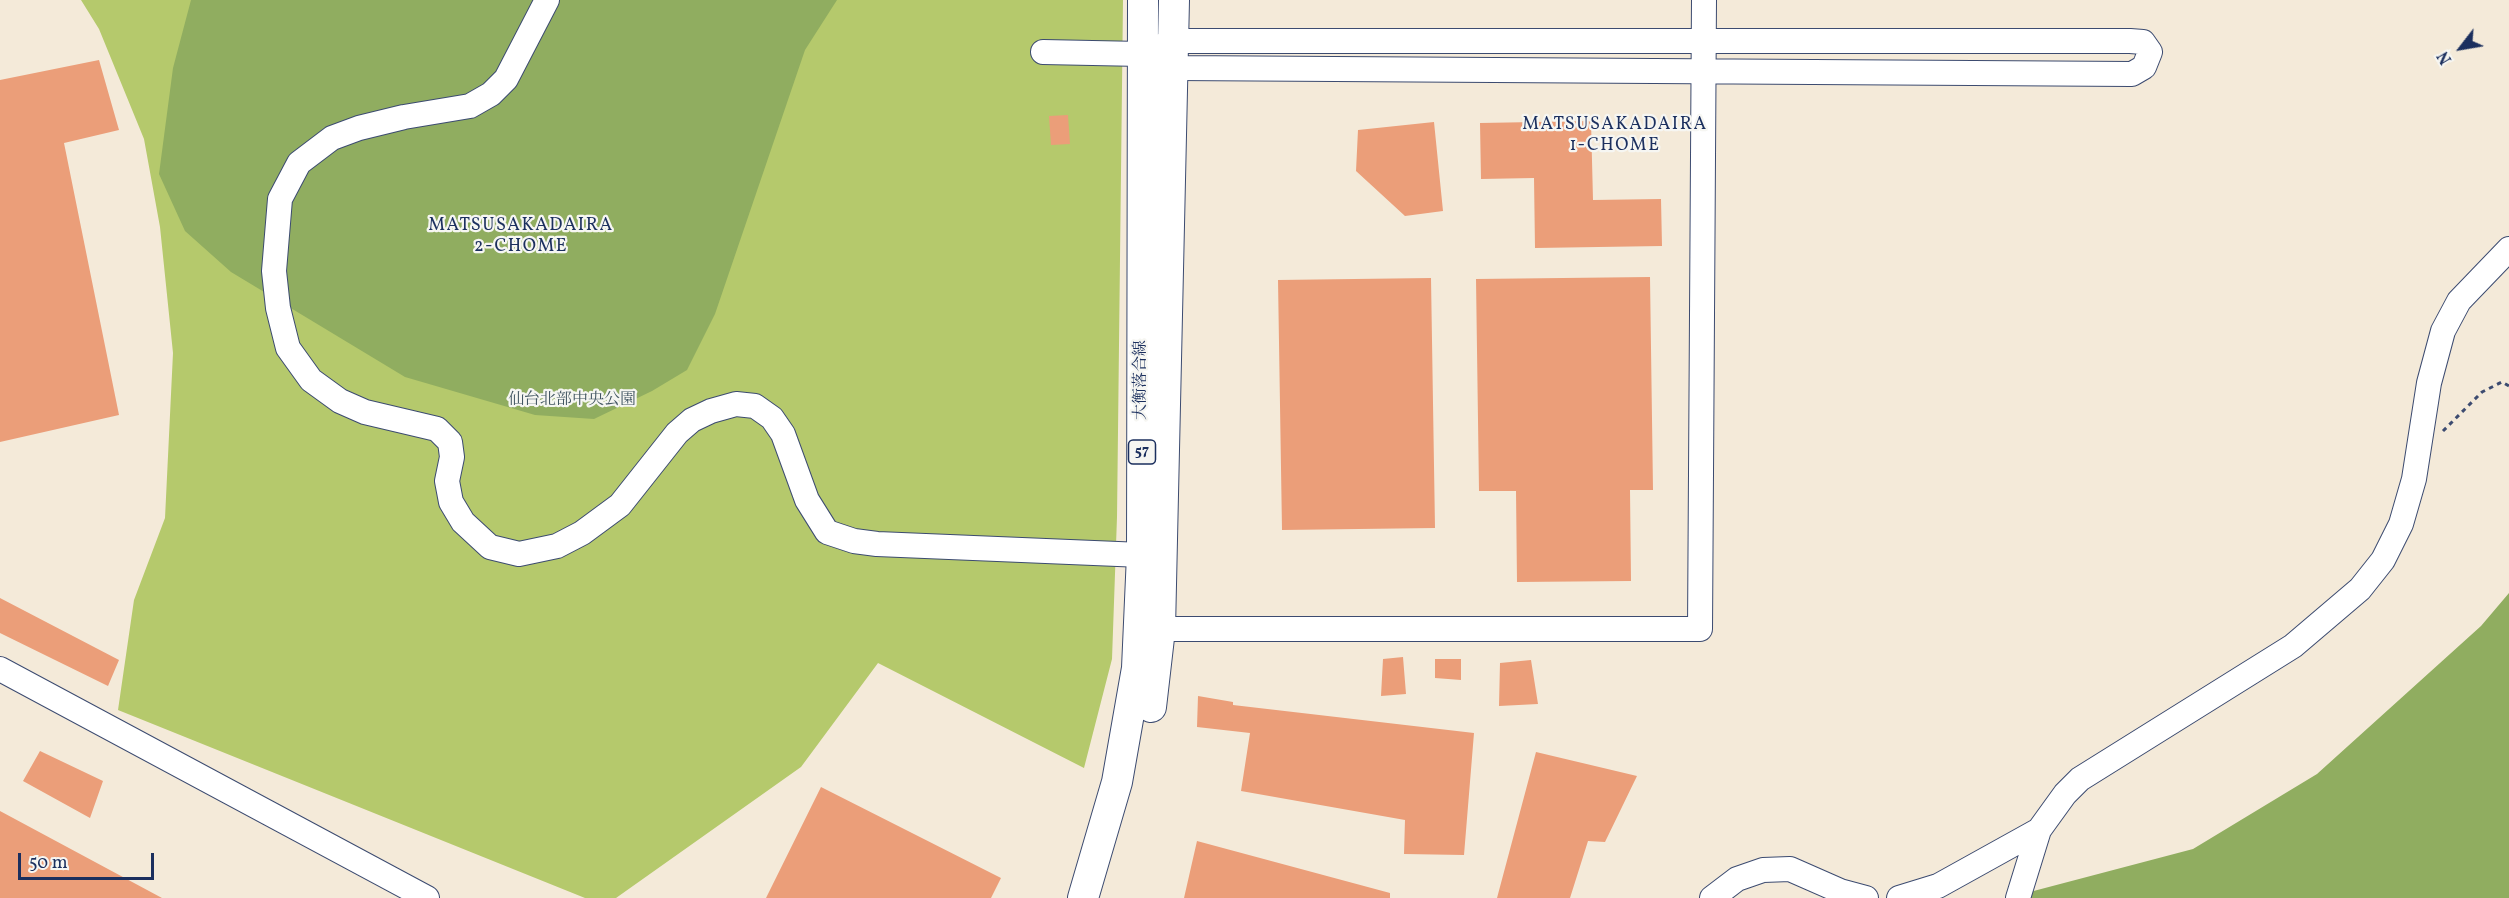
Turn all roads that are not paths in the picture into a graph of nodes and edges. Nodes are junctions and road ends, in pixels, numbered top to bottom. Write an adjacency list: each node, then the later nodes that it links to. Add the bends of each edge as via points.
1 (547, 0): 11 (street, via 506,79 491,94 470,106 404,117 332,138 299,163 280,199 274,271 288,348 311,380 340,401 365,412 437,429 450,442 452,458 447,481 451,502 463,522 490,547 519,554 557,546 620,505 677,433 692,420 736,404 755,406 772,418 783,434 807,500 827,532 877,544)
2 (1143, 0): 7 (main road, 大衡落合線 / 57)
3 (1174, 0): 8 (main road, 大衡落合線 / 57)
4 (1704, 0): 5 (street)
5 (1704, 42): 8 (street); 9 (street); 9 (street, via 2130,41 2143,42 2150,52 2144,67 2132,74)
6 (1043, 52): 7 (street)
7 (1143, 54): 8 (street); 11 (main road, 大衡落合線 / 57)
8 (1174, 54): 9 (street); 12 (main road, 大衡落合線 / 57)
9 (1704, 71): 12 (street, via 1700,629)
10 (2509, 249): 14 (street, via 2459,301 2443,331 2429,383 2420,455 2401,524 2383,560 2360,589 2293,646 2080,779)
11 (1142, 555): 16 (main road, 大衡落合線 / 57, via 1137,668 1117,782)
12 (1160, 629): 17 (main road, 大衡落合線 / 57, via 1158,666 1137,784)
13 (0, 669): 15 (street)
14 (2039, 830): 20 (street, via 1938,886); 21 (street)
15 (427, 898)
16 (1083, 898)
17 (1105, 898)
18 (1712, 898): 19 (street, via 1737,879 1763,870 1790,869)
19 (1866, 898)
20 (1899, 898)
21 (2018, 898)

